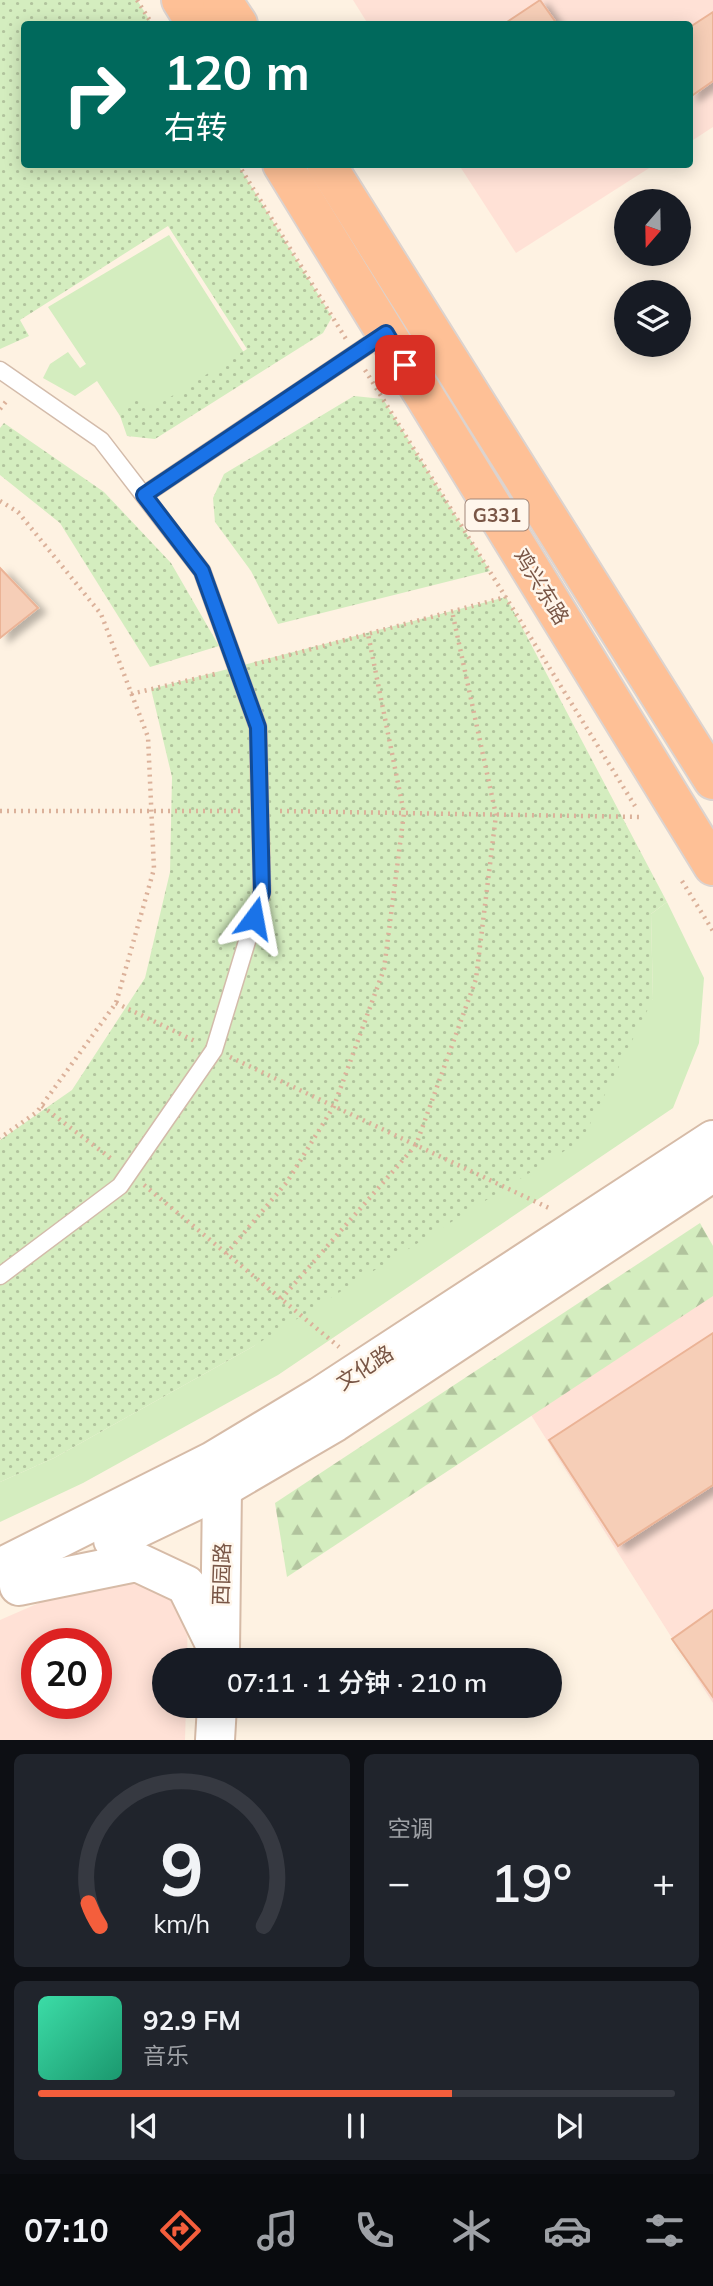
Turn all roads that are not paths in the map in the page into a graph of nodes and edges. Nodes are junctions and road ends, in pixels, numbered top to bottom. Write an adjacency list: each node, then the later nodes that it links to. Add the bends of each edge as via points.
1 (181, 0): 3 (highway)
2 (222, 0): 4 (highway)
3 (194, 21)
4 (236, 21)
5 (284, 168): 7 (highway, 鸡兴东路 / G331)
6 (329, 168): 10 (highway, 鸡兴东路 / G331)
7 (386, 333): 9 (lane); 11 (highway, 鸡兴东路 / G331)
8 (0, 370): 9 (lane, via 102,440)
9 (144, 495): 14 (lane, via 202,571 258,727 262,892 214,1050 120,1186)
10 (713, 780)
11 (695, 870)
12 (713, 1140): 16 (main road, 文化路, via 309,1403)
13 (713, 1172): 15 (main road, 文化路, via 335,1422)
14 (0, 1276)
15 (222, 1488): 16 (main road, 文化路); 18 (main road, 西园路)
16 (6, 1582): 17 (main road, via 137,1562 186,1586)
17 (215, 1648)
18 (219, 1648)
19 (216, 1718): 20 (main road)
20 (215, 1740)

